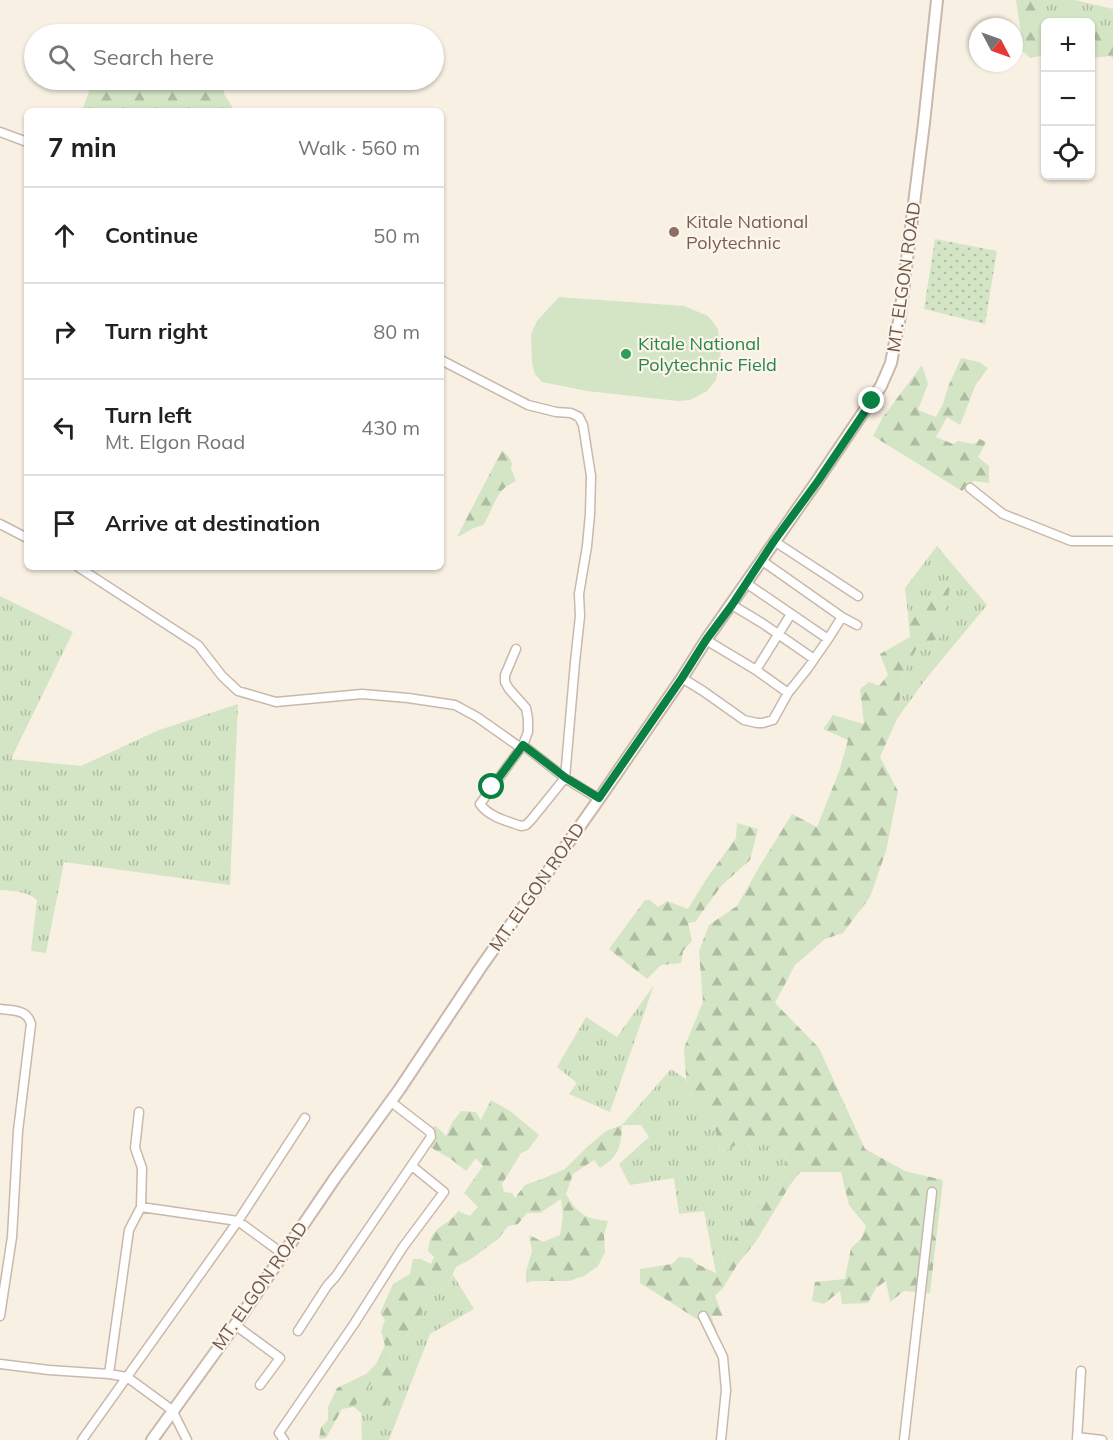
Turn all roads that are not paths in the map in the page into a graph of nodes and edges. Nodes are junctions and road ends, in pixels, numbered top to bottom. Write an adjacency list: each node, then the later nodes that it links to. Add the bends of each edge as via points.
1 (937, 0): 8 (street, MT. ELGON ROAD, via 905,282 891,363 863,415)
2 (0, 132): 3 (street)
3 (24, 141)
4 (444, 362): 27 (street, via 528,405 571,413 584,425 591,476 590,514 579,594)
5 (970, 488): 9 (street, via 1003,514 1071,541)
6 (0, 524): 7 (street)
7 (24, 536)
8 (774, 541): 10 (street, MT. ELGON ROAD); 13 (street)
9 (1113, 541)
10 (761, 560): 12 (street, MT. ELGON ROAD); 16 (street)
11 (83, 570): 26 (street, via 198,645 238,691 276,702 362,694 455,705)
12 (746, 583): 14 (street, MT. ELGON ROAD); 15 (street)
13 (858, 596)
14 (732, 605): 18 (street); 20 (street, MT. ELGON ROAD)
15 (791, 614): 18 (street); 19 (street)
16 (842, 617): 17 (street); 19 (street)
17 (857, 625)
18 (778, 635): 22 (street); 23 (street)
19 (828, 639): 22 (street)
20 (706, 640): 23 (street); 24 (street, MT. ELGON ROAD)
21 (516, 649): 26 (street, via 505,682 526,708 528,732)
22 (814, 659): 25 (street)
23 (756, 670): 25 (street)
24 (682, 678): 25 (street, via 744,720 757,723 772,720); 28 (street, MT. ELGON ROAD)
25 (788, 693)
26 (522, 747): 27 (street); 27 (street, via 480,804 484,810 526,825)
27 (566, 778): 28 (street)
28 (599, 798): 30 (street, MT. ELGON ROAD)
29 (0, 1009): 38 (street, via 25,1013 32,1024 18,1131 12,1237)
30 (390, 1101): 33 (street, via 430,1132 431,1137); 37 (street, MT. ELGON ROAD)
31 (139, 1113): 35 (street, via 135,1148 142,1168)
32 (306, 1118): 36 (street)
33 (411, 1166): 42 (street); 53 (street, via 444,1192 279,1433)
34 (932, 1192): 55 (street)
35 (141, 1208): 36 (street); 45 (street, via 129,1230)
36 (238, 1221): 37 (street); 46 (street)
37 (283, 1254): 41 (street, MT. ELGON ROAD)
38 (1, 1301): 39 (street)
39 (0, 1316)
40 (703, 1316): 54 (street, via 723,1357 726,1390)
41 (235, 1324): 47 (street, via 280,1358); 48 (street, MT. ELGON ROAD)
42 (298, 1331)
43 (0, 1364): 45 (street)
44 (1081, 1371): 49 (street)
45 (109, 1374): 46 (street)
46 (127, 1377): 48 (street); 50 (street)
47 (260, 1385)
48 (172, 1410): 51 (street, MT. ELGON ROAD); 52 (street)
49 (1077, 1439): 56 (street)
50 (82, 1440)
51 (152, 1440)
52 (187, 1440)
53 (284, 1440)
54 (721, 1440)
55 (904, 1440)
56 (1102, 1440)

